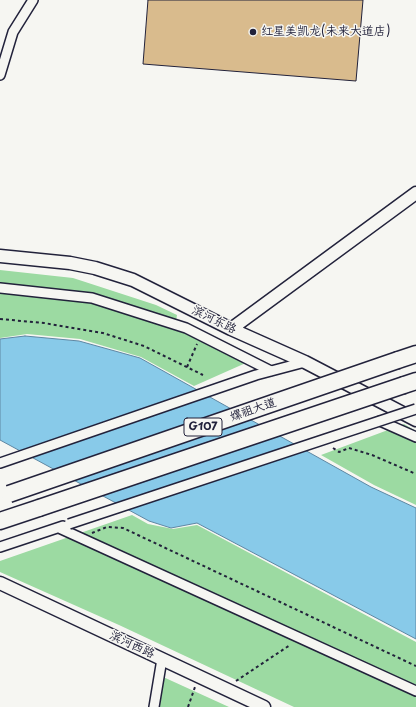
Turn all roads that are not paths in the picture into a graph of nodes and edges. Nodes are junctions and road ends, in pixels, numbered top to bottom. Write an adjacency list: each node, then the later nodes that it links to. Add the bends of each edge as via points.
1 (33, 0): 2 (street, via 13,32)
2 (0, 75)
3 (416, 193): 6 (street)
4 (0, 256): 6 (street, 滨河东路, via 70,263 133,280)
5 (0, 288): 9 (street, via 92,298 186,328)
6 (231, 329): 8 (street, 滨河东路)
7 (416, 354): 16 (highway, 嫘祖大道 / G107, bridge)
8 (305, 362): 9 (street); 12 (street, 滨河东路)
9 (271, 371): 15 (street)
10 (410, 383): 17 (highway, 嫘祖大道 / G107, bridge)
11 (416, 409): 13 (street, bridge)
12 (416, 420)
13 (380, 421): 14 (street); 18 (street, bridge)
14 (416, 437)
15 (0, 463)
16 (4, 495)
17 (0, 521)
18 (59, 528): 19 (street); 22 (street)
19 (0, 547)
20 (0, 583): 21 (street, 滨河西路)
21 (162, 659): 23 (street); 24 (street, 滨河西路)
22 (416, 691)
23 (154, 707)
24 (264, 707)

